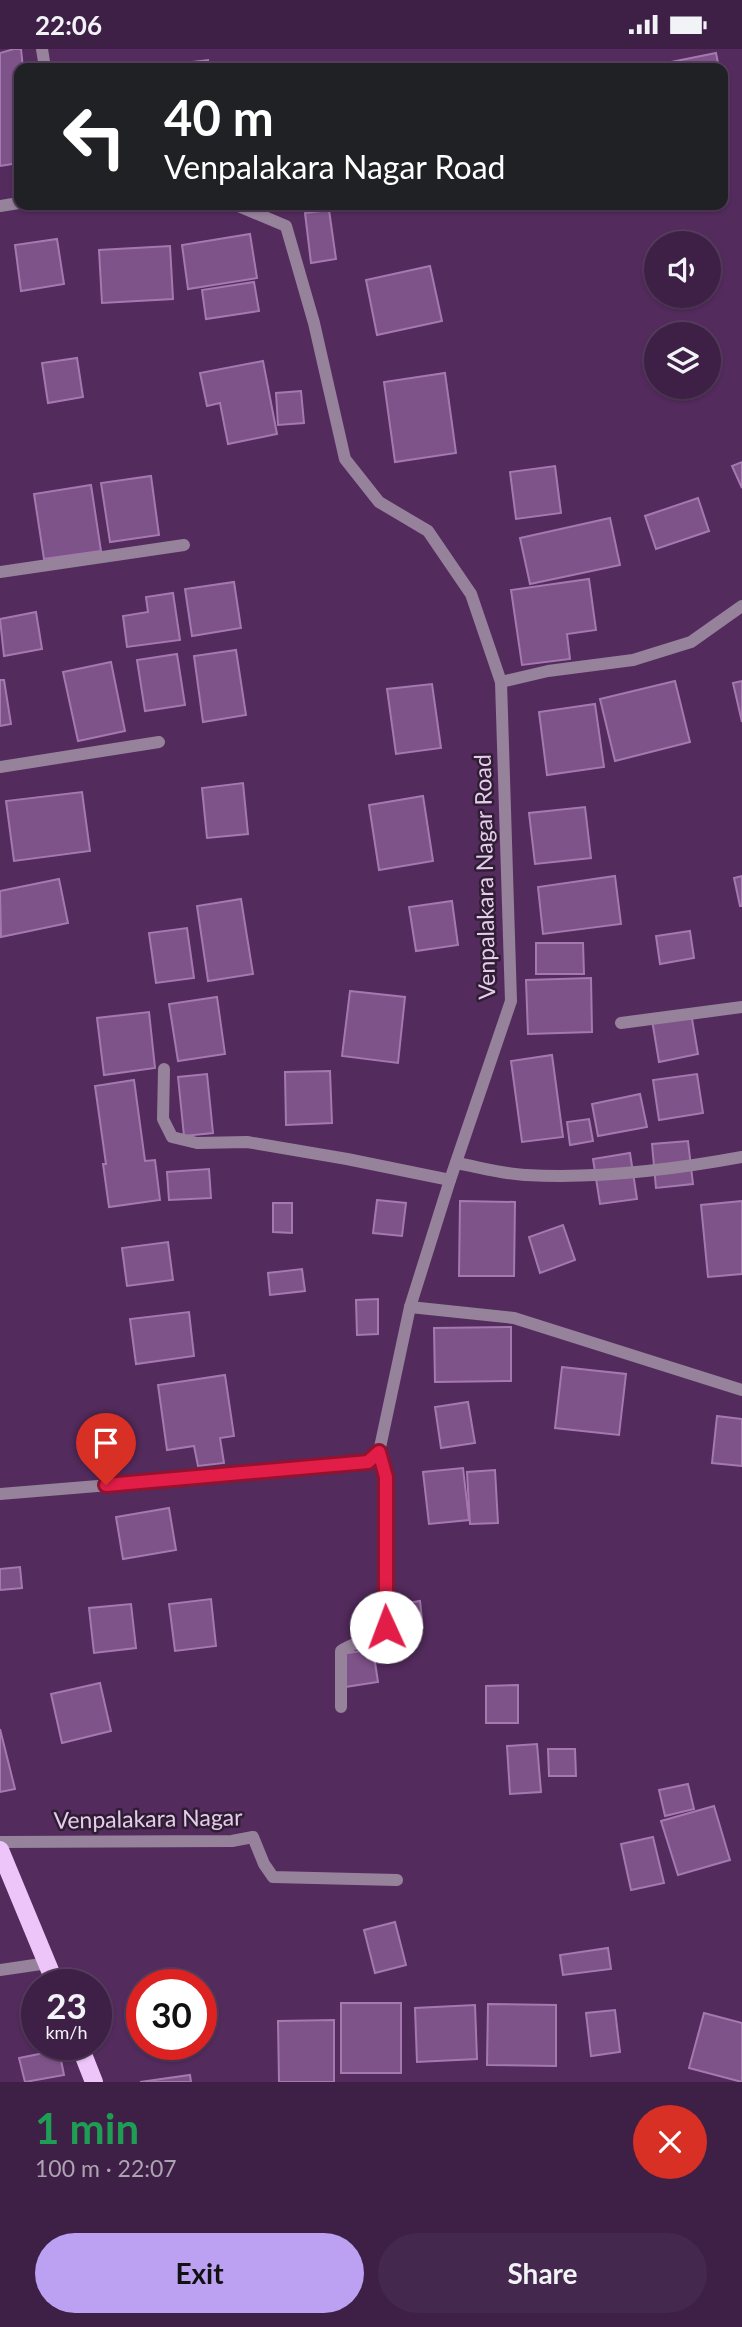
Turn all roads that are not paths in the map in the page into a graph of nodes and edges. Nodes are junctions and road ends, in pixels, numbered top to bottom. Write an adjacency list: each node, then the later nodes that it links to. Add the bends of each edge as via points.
1 (248, 210): 5 (street, Venpalakara Nagar Road, via 286,226 345,459 379,502 428,531 471,594)
2 (184, 545): 3 (street)
3 (0, 572)
4 (742, 605): 5 (street, via 691,642 633,660)
5 (502, 682): 12 (street, Venpalakara Nagar Road, via 511,1001)
6 (159, 742): 7 (street)
7 (0, 767)
8 (742, 1007): 9 (street)
9 (621, 1023)
10 (164, 1069): 13 (street, via 163,1119 172,1137 197,1143 247,1142)
11 (742, 1157): 12 (street, via 581,1176 523,1175)
12 (456, 1163): 13 (street, Venpalakara Nagar Road)
13 (450, 1181): 14 (street, Venpalakara Nagar Road)
14 (410, 1307): 15 (street, via 514,1318); 16 (street, Venpalakara Nagar Road)
15 (742, 1390)
16 (379, 1452): 17 (street, via 359,1463); 18 (street, via 386,1477 386,1627 341,1651)
17 (0, 1494)
18 (341, 1707)
19 (0, 1842): 21 (street, Venpalakara Nagar, via 232,1841 253,1837 273,1877)
20 (0, 1850): 22 (main road)
21 (397, 1880)
22 (48, 1962): 23 (main road); 24 (street)
23 (50, 1969)
24 (0, 1970)
25 (85, 2060): 26 (main road)
26 (94, 2082)

